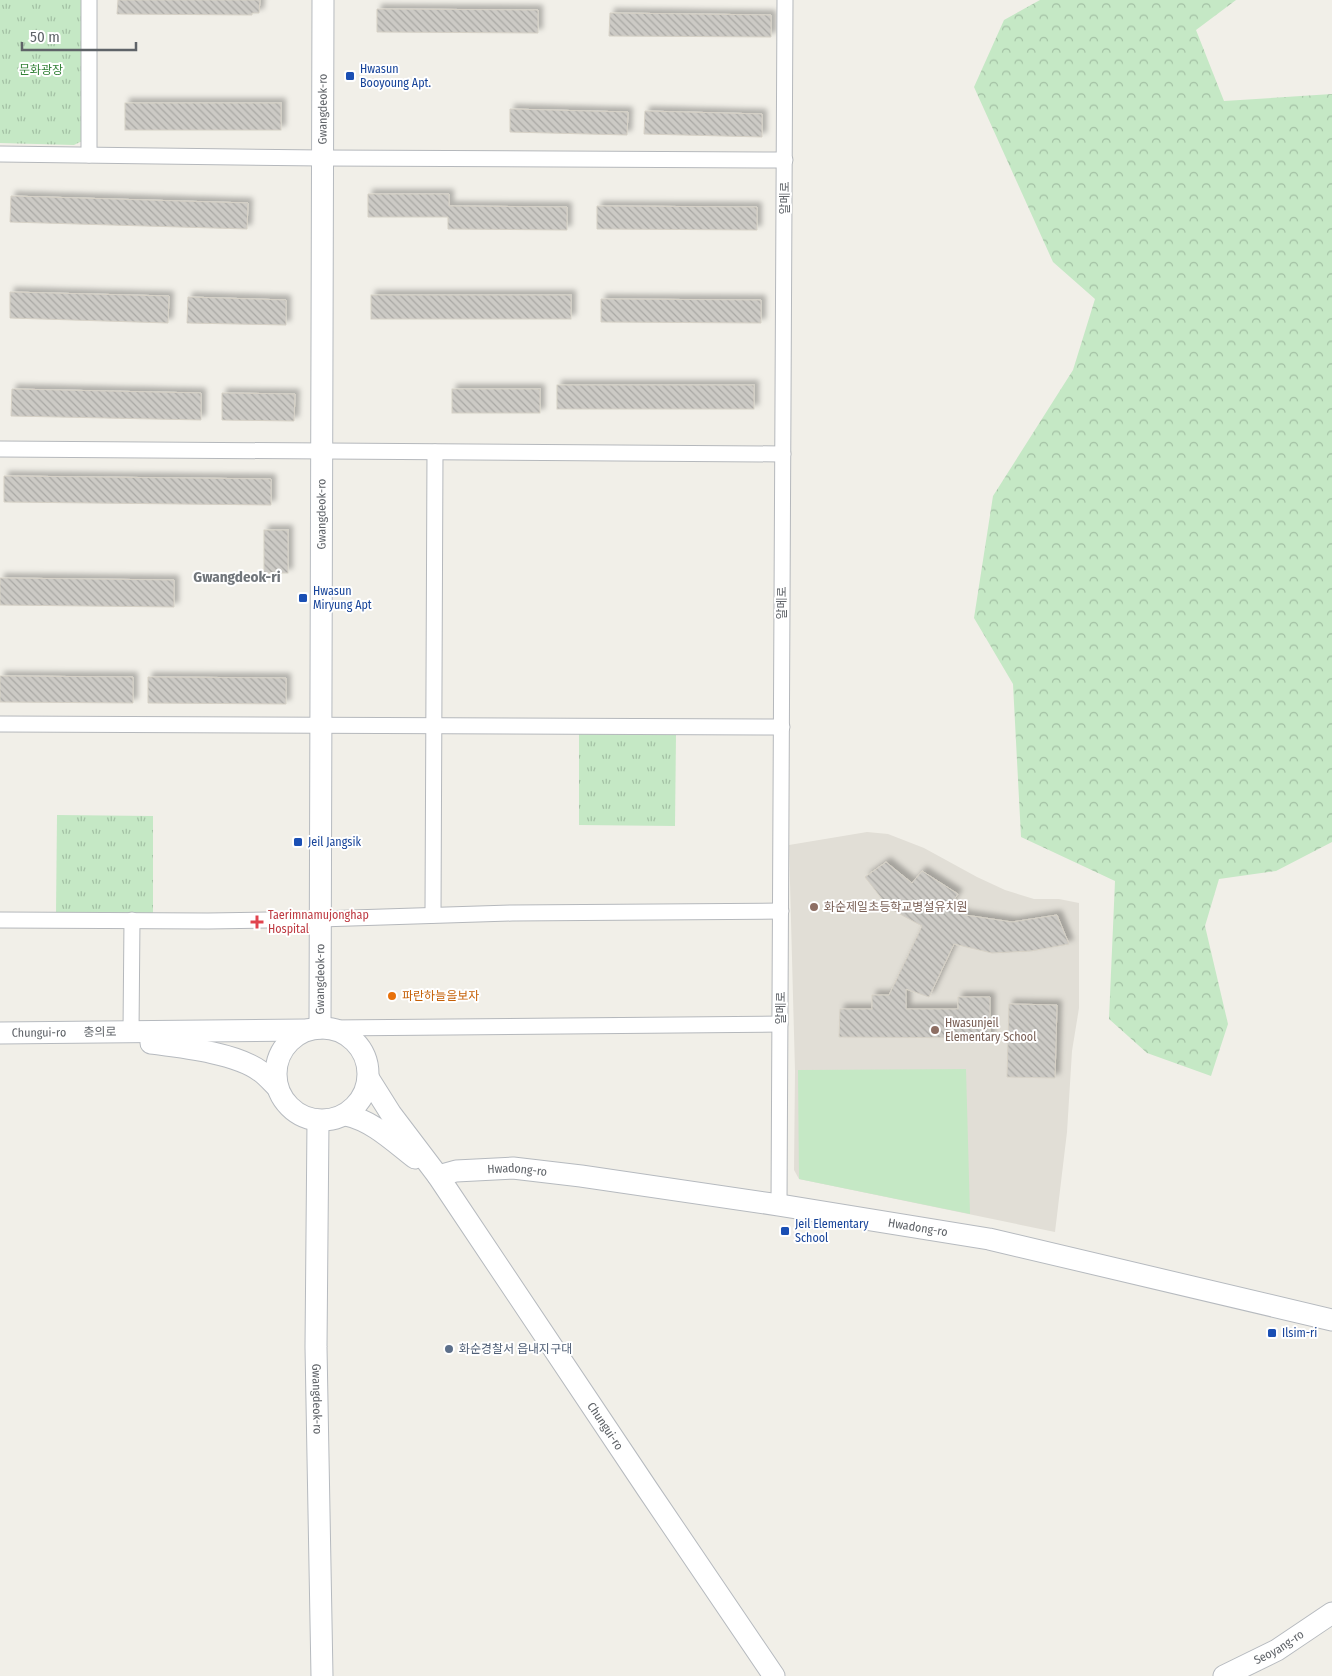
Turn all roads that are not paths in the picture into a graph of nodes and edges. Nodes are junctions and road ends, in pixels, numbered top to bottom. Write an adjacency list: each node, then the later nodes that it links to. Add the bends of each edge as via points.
1 (89, 0): 5 (street)
2 (323, 0): 6 (street, Gwangdeok-ro)
3 (785, 0): 7 (street, 알메로)
4 (0, 154): 5 (street)
5 (89, 155): 6 (street)
6 (322, 158): 7 (street); 9 (street, Gwangdeok-ro)
7 (785, 160): 11 (street, 알메로)
8 (0, 449): 9 (street)
9 (323, 451): 10 (street); 13 (street, Gwangdeok-ro)
10 (435, 452): 11 (street); 14 (street)
11 (783, 454): 15 (street, 알메로)
12 (0, 724): 13 (street)
13 (321, 725): 14 (street); 18 (street, Gwangdeok-ro)
14 (434, 725): 15 (street); 17 (street)
15 (782, 727): 16 (street, 알메로)
16 (781, 911): 17 (street); 21 (street, 알메로)
17 (433, 915): 18 (street)
18 (320, 919): 20 (street); 22 (street, Gwangdeok-ro)
19 (0, 920): 20 (street)
20 (132, 920): 23 (street)
21 (780, 1024): 22 (street); 31 (street, 알메로)
22 (319, 1029): 23 (street, 충의로); 26 (street, via 343,1033 354,1040 368,1064); 27 (street, via 294,1037 284,1046 275,1073)
23 (131, 1032): 25 (street, 충의로)
24 (0, 1033): 25 (street, Chungui-ro)
25 (76, 1033): 27 (street, 충의로, via 212,1053 260,1070)
26 (369, 1079): 28 (street, via 358,1105); 30 (street)
27 (277, 1087): 29 (street, via 292,1110)
28 (346, 1114): 29 (street, via 333,1120); 30 (street, via 378,1129)
29 (318, 1121): 34 (street, Gwangdeok-ro, via 316,1347)
30 (438, 1176): 31 (street, Hwadong-ro, via 456,1171 513,1168); 35 (street, Chungui-ro)
31 (779, 1205): 32 (street, Hwadong-ro, via 989,1239)
32 (1332, 1320)
33 (1332, 1613): 36 (street, Seoyang-ro, via 1277,1650)
34 (322, 1676)
35 (774, 1676)
36 (1224, 1676)

